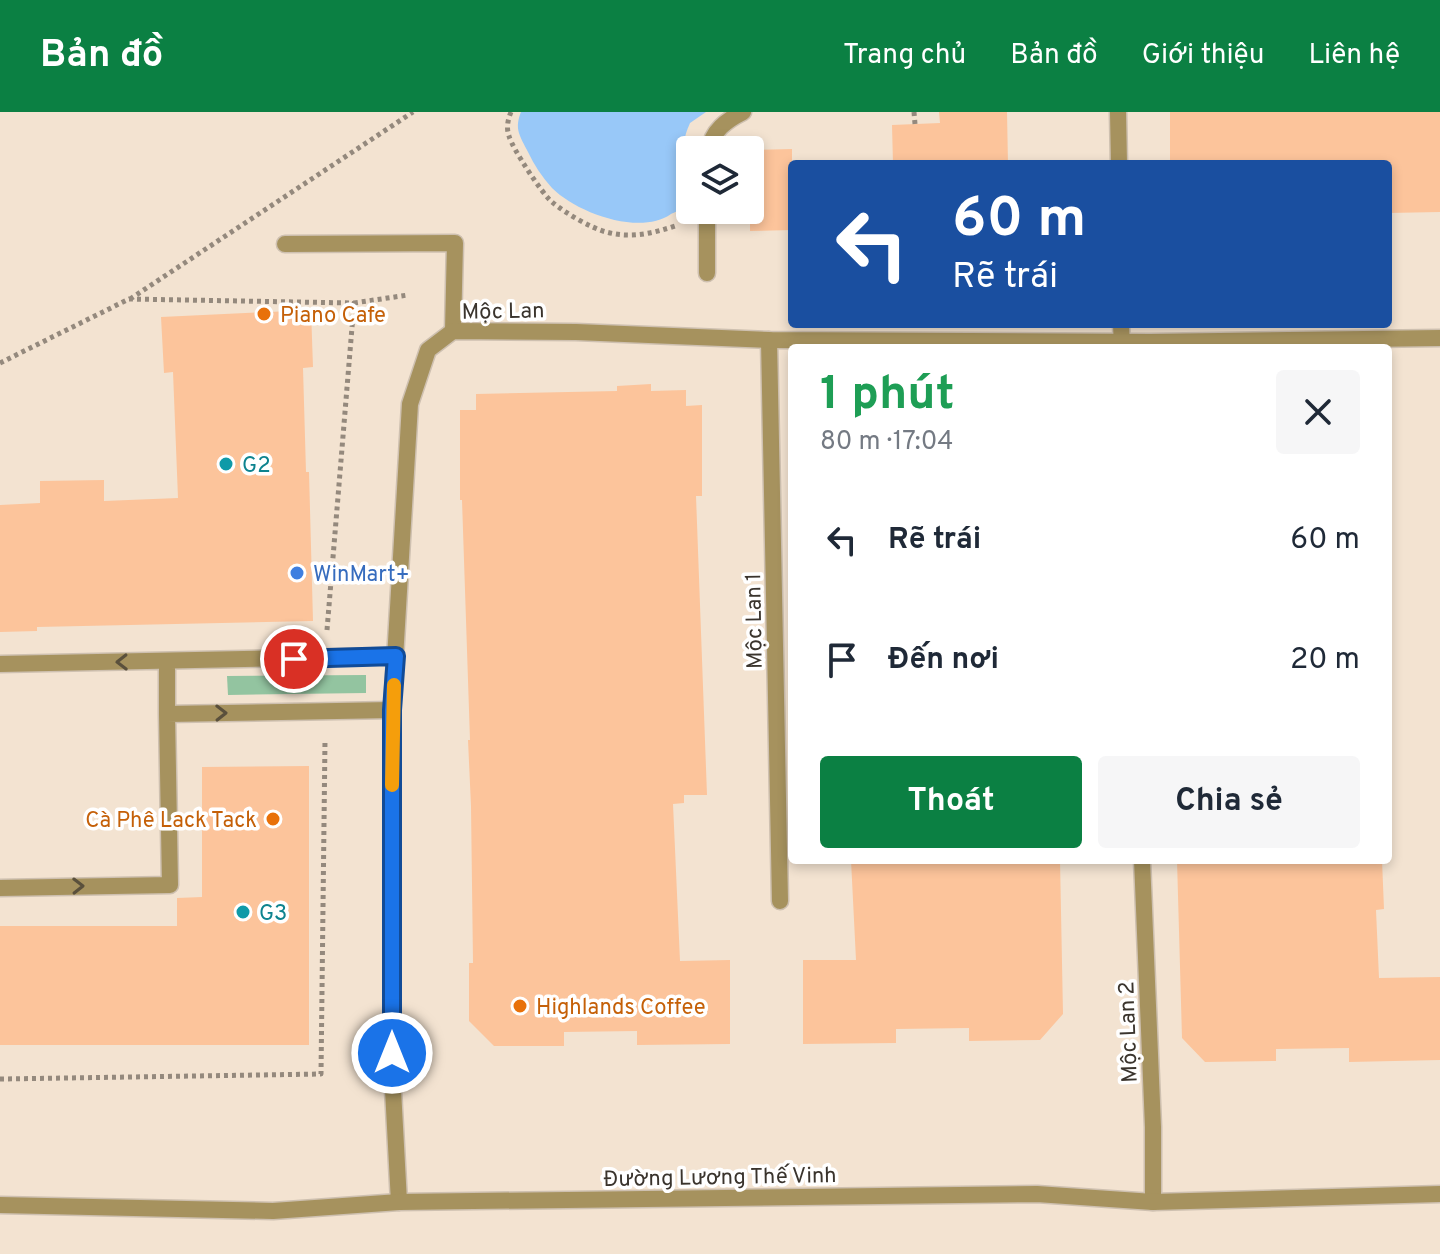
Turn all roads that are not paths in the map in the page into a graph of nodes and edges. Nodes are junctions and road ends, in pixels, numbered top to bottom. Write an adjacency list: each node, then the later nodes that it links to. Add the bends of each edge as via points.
1 (743, 112): 3 (street)
2 (1118, 112): 4 (street)
3 (713, 136)
4 (1119, 160)
5 (707, 224): 7 (street)
6 (285, 244): 8 (street, via 455,243)
7 (707, 273)
8 (453, 331): 10 (street, Mộc Lan); 13 (street, Mộc Lan, via 428,350 410,404)
9 (1440, 338): 12 (street, Mộc Lan)
10 (769, 340): 11 (street, Mộc Lan); 20 (street, Mộc Lan 1)
11 (1051, 344)
12 (1167, 344)
13 (396, 656): 14 (street); 16 (street, Mộc Lan)
14 (167, 661): 15 (street, one-way to 15); 17 (street)
15 (0, 664)
16 (392, 710): 17 (street, one-way to 16); 22 (street, Mộc Lan, via 392,1071)
17 (167, 714): 19 (street, one-way to 17, via 170,885)
18 (1142, 864): 23 (street, Mộc Lan 2)
19 (0, 888)
20 (780, 901)
21 (1440, 1194): 23 (street, Đường Lương Thế Vinh)
22 (399, 1202): 23 (street, Đường Lương Thế Vinh, via 1037,1194); 24 (street, Đường Lương Thế Vinh, via 273,1211)
23 (1153, 1202)
24 (0, 1205)

